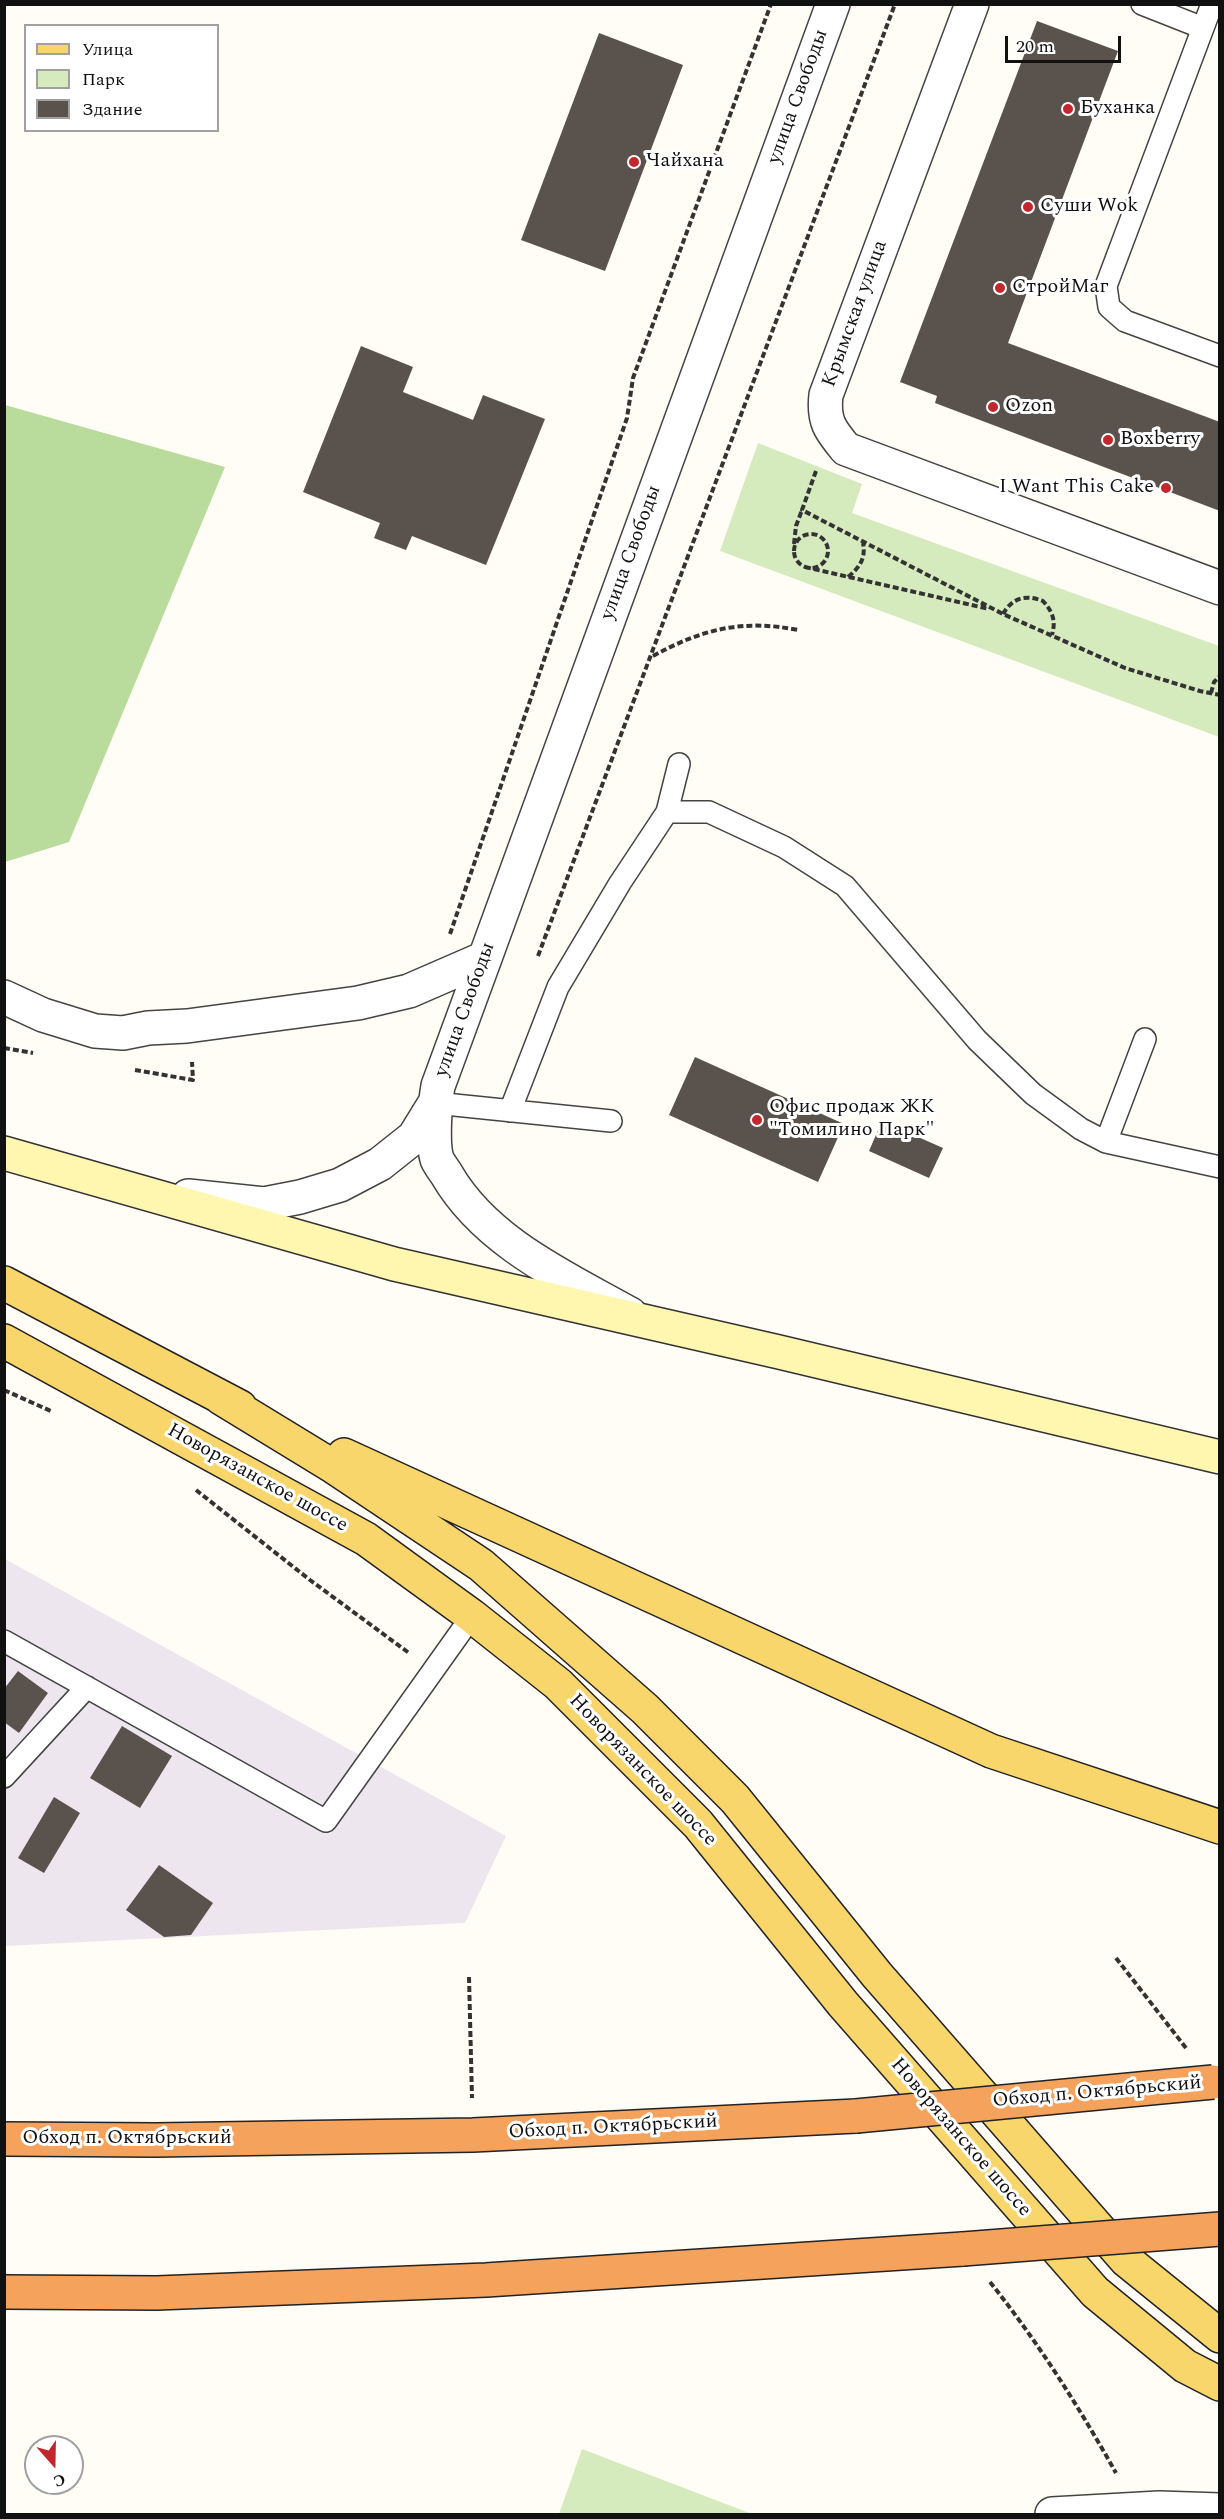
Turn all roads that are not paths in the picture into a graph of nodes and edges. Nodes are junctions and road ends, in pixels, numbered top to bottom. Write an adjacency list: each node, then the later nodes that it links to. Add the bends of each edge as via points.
1 (833, 4): 10 (street, улица Свободы)
2 (972, 4): 7 (street, Крымская улица, via 826,395 824,412 831,431 846,449)
3 (1142, 4): 5 (lane)
4 (1212, 4): 5 (lane)
5 (1203, 28): 6 (lane, via 1106,286 1109,308 1125,321)
6 (1220, 356)
7 (1220, 588)
8 (679, 764): 9 (lane)
9 (667, 812): 14 (lane, via 558,987); 16 (lane, via 709,812 784,847 845,886 977,1040 1033,1094)
10 (485, 958): 11 (street, via 409,991 358,1003 123,1033 95,1031 43,1015); 13 (street, улица Свободы)
11 (4, 997)
12 (1145, 1039): 16 (lane)
13 (435, 1103): 14 (lane); 19 (street, улица Свободы, via 414,1137 380,1164 330,1188 264,1204); 21 (street, улица Свободы, via 437,1158 460,1197 501,1237)
14 (510, 1111): 15 (lane)
15 (611, 1121)
16 (1106, 1142): 18 (lane)
17 (4, 1153): 19 (main road)
18 (1220, 1167)
19 (138, 1191): 21 (main road, via 394,1264)
20 (4, 1284): 23 (main road)
21 (642, 1321): 24 (main road)
22 (4, 1341): 25 (main road, Новорязанское шоссе, via 366,1539)
23 (221, 1398): 29 (main road, via 991,1751); 34 (main road, via 334,1467 481,1565 645,1709 735,1799 877,1975 1126,2260)
24 (1220, 1457)
25 (472, 1616): 27 (lane, via 326,1821); 35 (main road, Новорязанское шоссе, via 558,1684 698,1824 843,2004 1095,2292 1185,2366)
26 (4, 1641): 27 (lane)
27 (87, 1687): 28 (lane)
28 (4, 1777)
29 (1220, 1827)
30 (1216, 2082): 31 (highway, Обход п. Октябрьский, bridge, via 856,2116 473,2135)
31 (4, 2139)
32 (1220, 2229): 33 (highway, bridge, via 486,2280 157,2293)
33 (4, 2292)
34 (1220, 2337)
35 (1220, 2384)
36 (1220, 2510): 37 (street)
37 (1052, 2514)

